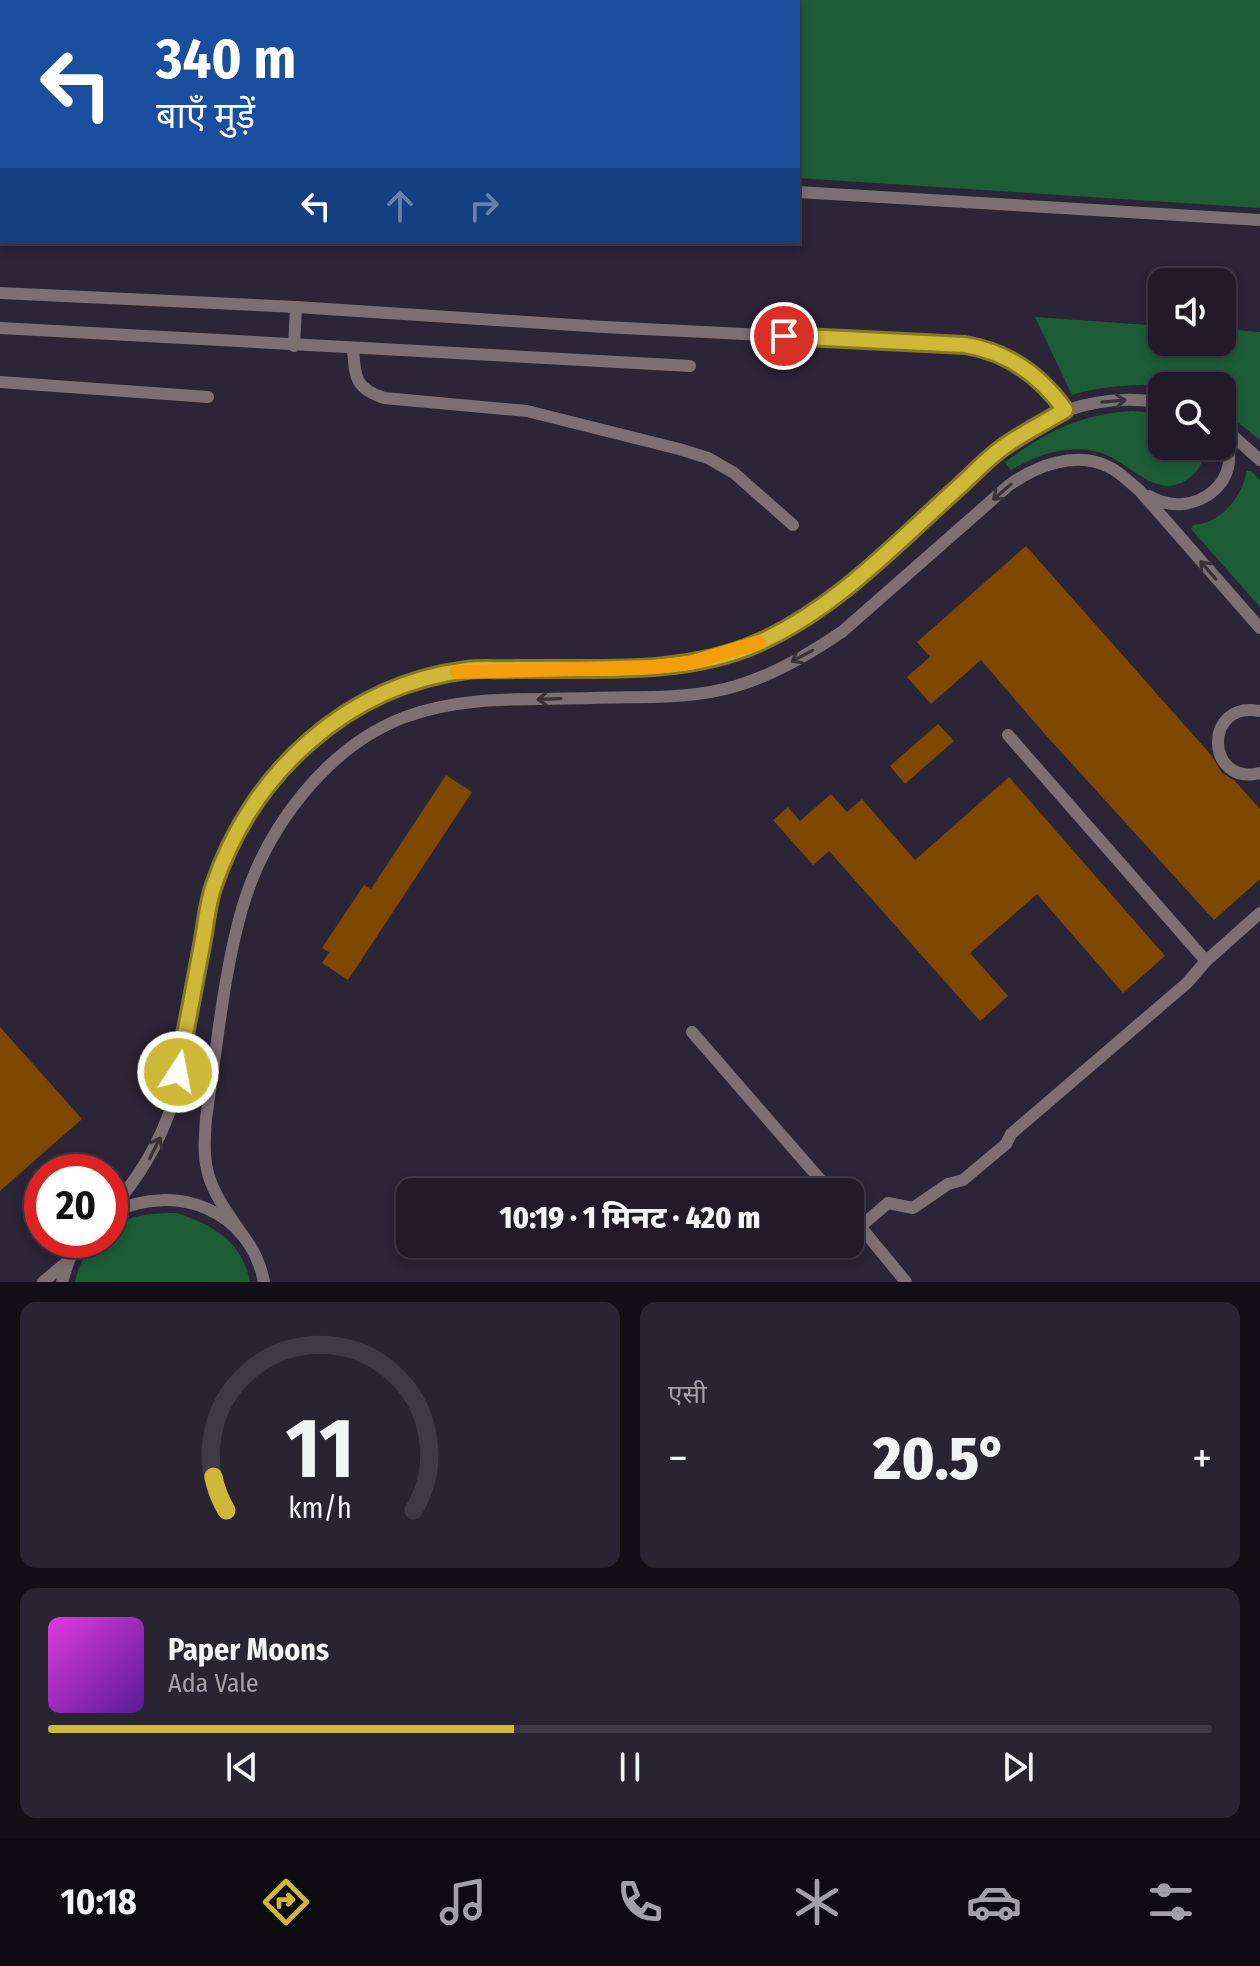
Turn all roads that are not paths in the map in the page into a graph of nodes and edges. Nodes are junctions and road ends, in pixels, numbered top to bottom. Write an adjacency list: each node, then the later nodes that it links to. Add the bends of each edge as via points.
1 (800, 192): 2 (lane)
2 (1260, 220)
3 (0, 293): 4 (lane)
4 (296, 307): 6 (lane); 12 (lane, via 965,345 997,352 1025,368)
5 (0, 328): 6 (lane)
6 (294, 346): 7 (lane)
7 (353, 348): 8 (lane); 17 (lane, via 355,375 370,393 527,411 708,458 758,491)
8 (690, 366)
9 (0, 382): 10 (lane)
10 (208, 397)
11 (1148, 402): 12 (lane, one-way to 11)
12 (1065, 410): 26 (lane, one-way to 12, via 152,1155 173,1102 213,888 231,841 251,807 306,742 381,694 467,670 653,667 690,663 755,644 831,599 1002,448)
13 (1236, 439): 15 (lane)
14 (1229, 460): 16 (lane, via 1212,493 1196,503 1160,503)
15 (1260, 460)
16 (1139, 490): 18 (lane, one-way to 16); 30 (lane, one-way to 30, via 1108,466 1090,461 1056,462 1021,476 843,631 735,687 697,694 440,708 405,717 362,740 328,767 276,832 242,907 234,942 205,1145 215,1193)
17 (793, 525)
18 (1260, 628)
19 (1260, 711): 21 (lane, via 1248,709 1229,717 1217,745 1233,771)
20 (1008, 735): 23 (lane)
21 (1260, 773)
22 (1260, 913): 23 (lane)
23 (1206, 961): 28 (lane, via 963,1180 913,1208 888,1203)
24 (692, 1032): 25 (lane)
25 (819, 1178)
26 (128, 1188)
27 (128, 1206): 30 (lane, via 148,1199 184,1200 217,1213)
28 (864, 1223)
29 (864, 1230): 35 (lane)
30 (244, 1237): 34 (lane)
31 (69, 1260): 32 (lane); 33 (lane)
32 (43, 1282)
33 (62, 1282)
34 (264, 1282)
35 (906, 1282)

